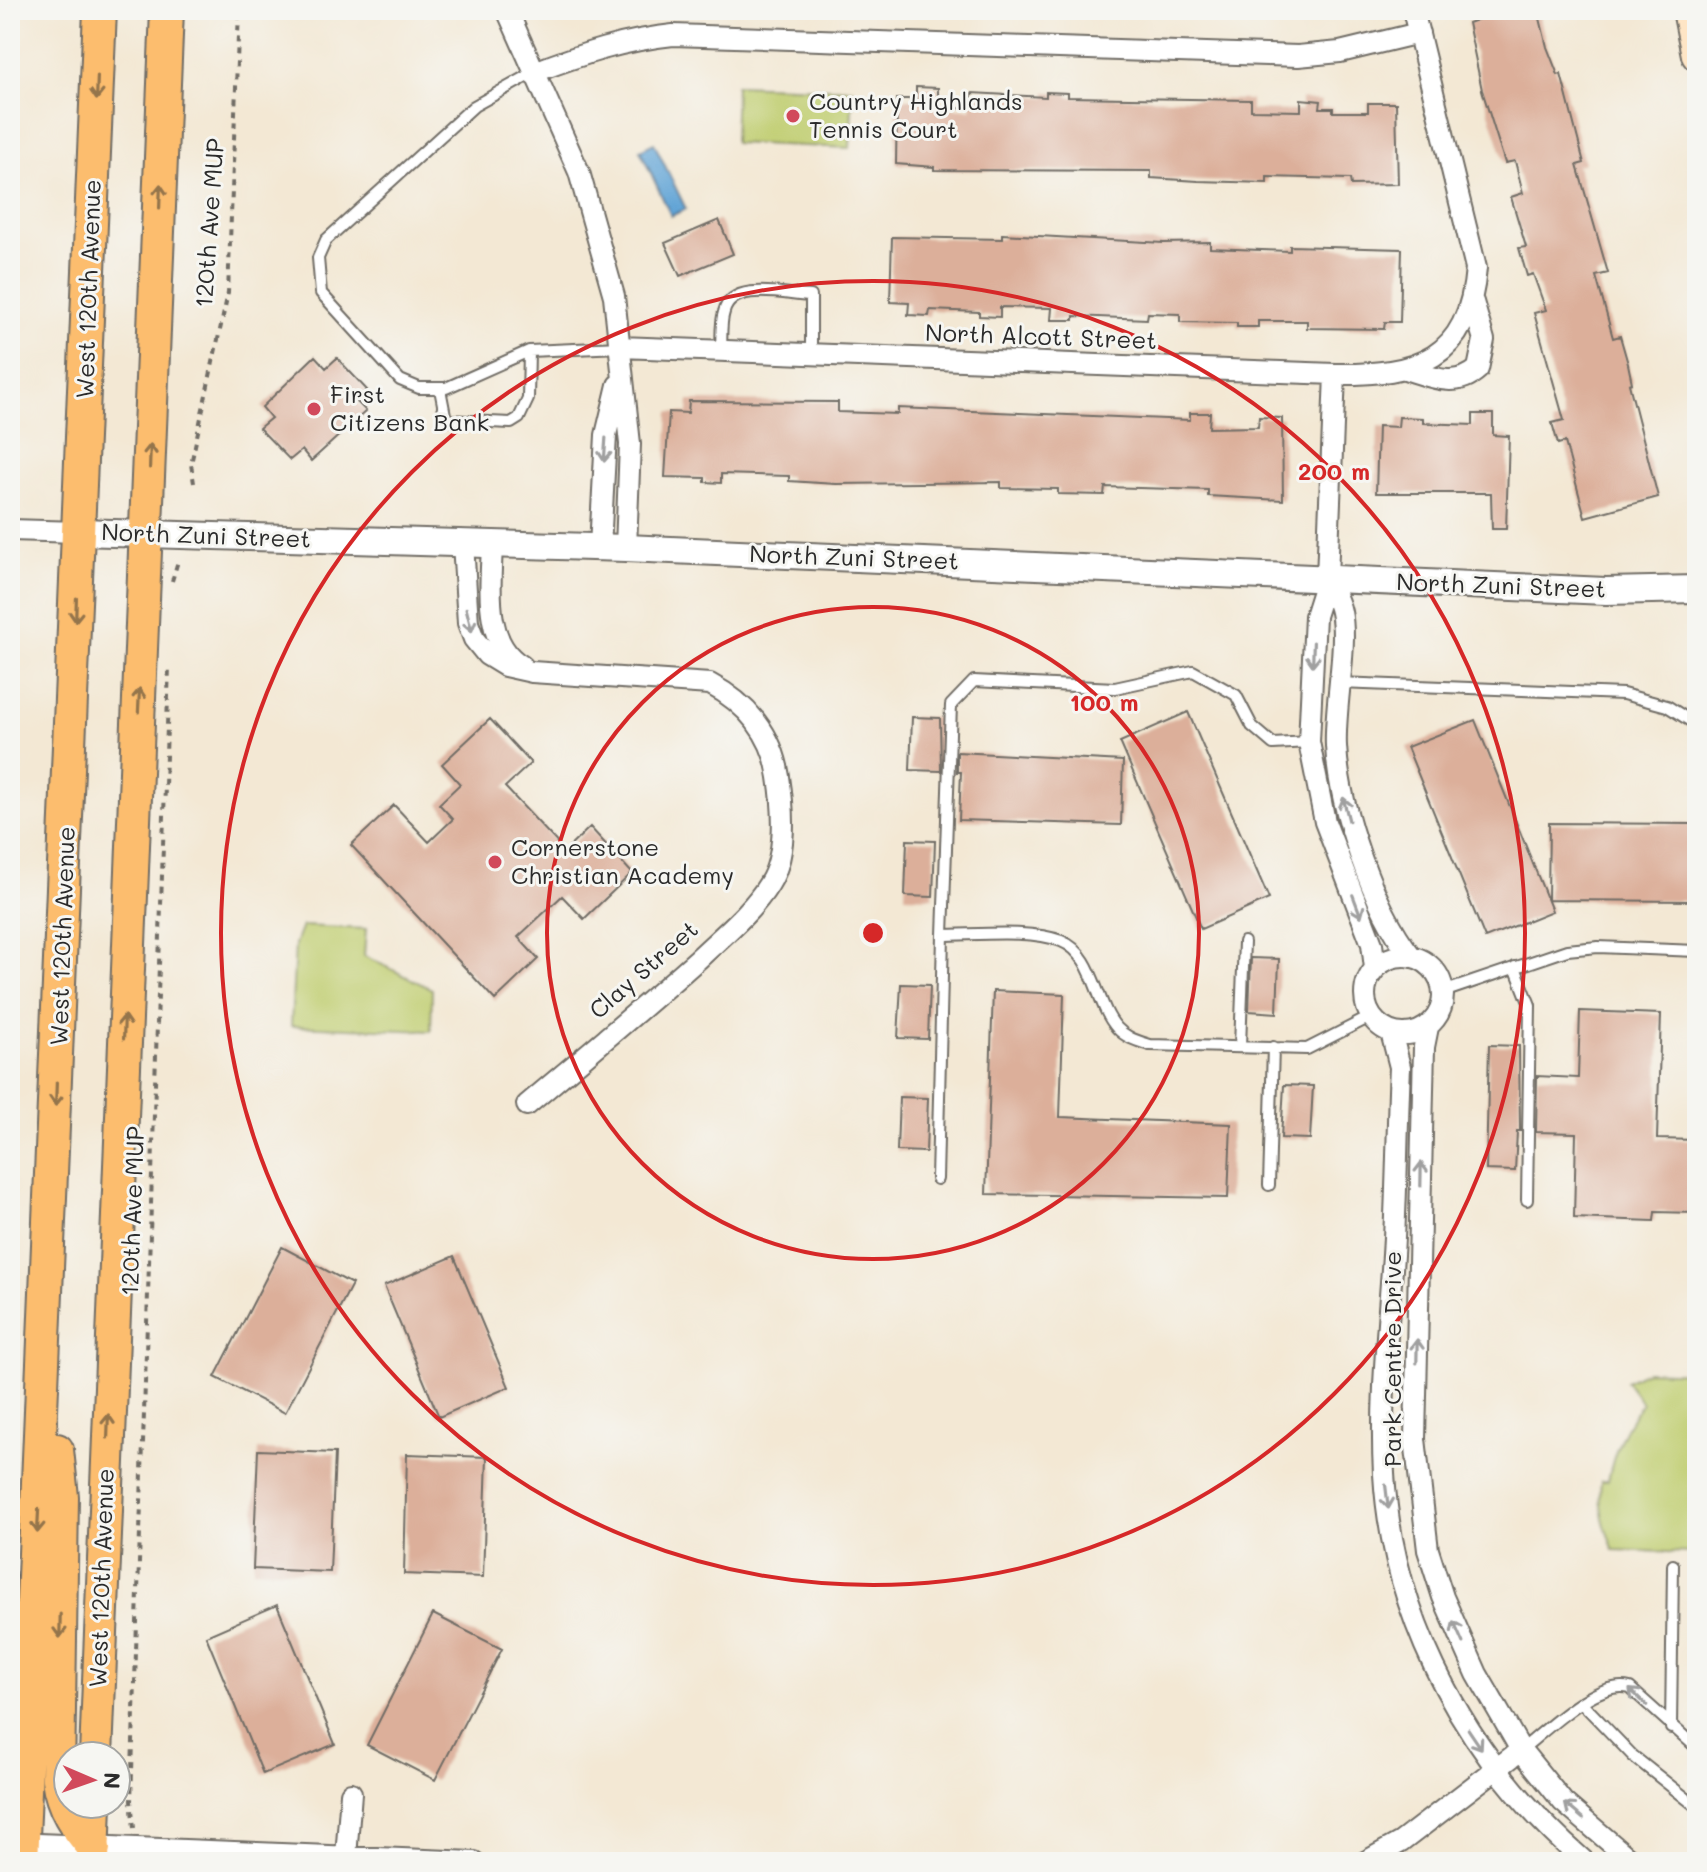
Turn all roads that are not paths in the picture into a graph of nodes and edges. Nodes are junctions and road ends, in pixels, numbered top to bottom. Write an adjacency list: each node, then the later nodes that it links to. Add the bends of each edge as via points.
1 (100, 10): 18 (main road, West 120th Avenue, one-way to 18)
2 (167, 10): 19 (main road, West 120th Avenue, one-way to 2)
3 (507, 10): 8 (street)
4 (1413, 10): 6 (street)
5 (1688, 10): 7 (main road)
6 (1419, 33): 8 (street, via 1298,56 673,35 611,46); 9 (street, via 1464,207 1476,268)
7 (1697, 55)
8 (537, 71): 10 (street, via 579,172 614,296); 16 (lane, via 474,106 326,240 318,258 321,293 400,380)
9 (1473, 302): 14 (street, North Alcott Street, via 1452,340); 14 (street, via 1484,340 1478,369 1443,381)
10 (620, 347): 11 (lane); 12 (street, North Alcott Street); 22 (street, via 630,444)
11 (529, 351): 16 (lane); 16 (lane, via 528,399 511,423 446,420)
12 (721, 351): 13 (street, North Alcott Street); 13 (lane, via 724,310 743,292 811,296)
13 (811, 355): 15 (street, North Alcott Street)
14 (1405, 369): 15 (street, North Alcott Street, via 1382,375)
15 (1335, 374): 23 (street)
16 (440, 389)
17 (10, 530): 18 (street, North Zuni Street)
18 (79, 532): 19 (street, North Zuni Street); 45 (main road, West 120th Avenue, one-way to 45)
19 (147, 534): 20 (street, North Zuni Street); 49 (main road, West 120th Avenue, one-way to 19)
20 (463, 543): 21 (street, North Zuni Street); 25 (street, Clay Street, one-way to 25, via 465,603 474,639 505,666)
21 (492, 544): 22 (street, North Zuni Street); 25 (street, via 490,596 497,639 516,664)
22 (613, 548): 23 (street, North Zuni Street)
23 (1327, 578): 24 (street, North Zuni Street, via 1606,591); 26 (street, via 1341,613); 28 (street, one-way to 28, via 1315,616)
24 (1697, 589)
25 (532, 672): 41 (street, Clay Street, via 710,684 735,697 755,719 778,770 783,799 781,842 770,883 718,940)
26 (1339, 683): 27 (lane, via 1623,694 1667,706); 32 (street, one-way to 26, via 1394,934 1350,825 1335,745)
27 (1697, 725)
28 (1309, 742): 29 (lane, via 1273,744 1252,726 1236,695 1193,671 1115,688 974,681 951,705); 34 (street, one-way to 34, via 1325,822 1372,944)
29 (943, 935): 39 (lane, via 1063,942 1079,955 1115,1027 1129,1038 1150,1045); 42 (lane)
30 (1244, 942): 39 (lane)
31 (1697, 951): 33 (lane, via 1598,947 1567,950)
32 (1411, 956): 34 (street, via 1398,955); 35 (street, via 1433,968)
33 (1515, 967): 35 (lane); 44 (lane, via 1530,1005)
34 (1375, 968): 36 (street, via 1364,991)
35 (1443, 992): 37 (street, via 1442,1005)
36 (1370, 1017): 38 (street); 40 (lane, via 1307,1049)
37 (1428, 1027): 38 (street, via 1403,1035); 51 (street, Park Centre Drive, one-way to 37, via 1477,1674 1428,1550 1415,1439)
38 (1391, 1032): 52 (street, Park Centre Drive, one-way to 52, via 1400,1067 1384,1383 1384,1474 1391,1528 1414,1617 1439,1680)
39 (1240, 1046): 40 (lane)
40 (1273, 1047): 43 (lane)
41 (527, 1105)
42 (937, 1179)
43 (1269, 1185)
44 (1527, 1200)
45 (46, 1353): 56 (main road, West 120th Avenue, one-way to 56); 57 (main road, one-way to 57, via 62,1497 58,1779 61,1799)
46 (1673, 1565): 48 (lane)
47 (1582, 1703): 48 (lane, one-way to 47, via 1630,1688 1617,1685); 51 (lane); 54 (lane, via 1633,1756)
48 (1671, 1728): 50 (lane)
49 (97, 1740)
50 (1697, 1748)
51 (1521, 1750): 52 (street); 62 (street, Park Centre Drive, one-way to 51, via 1563,1802)
52 (1495, 1770): 60 (street, via 1401,1842); 61 (street, Park Centre Drive, via 1552,1834)
53 (351, 1793): 58 (street)
54 (1697, 1807)
55 (94, 1820): 57 (main road)
56 (18, 1850): 57 (street)
57 (93, 1855): 58 (street, via 136,1847)
58 (346, 1857): 59 (street)
59 (474, 1862)
60 (1365, 1862)
61 (1585, 1862)
62 (1633, 1862)

